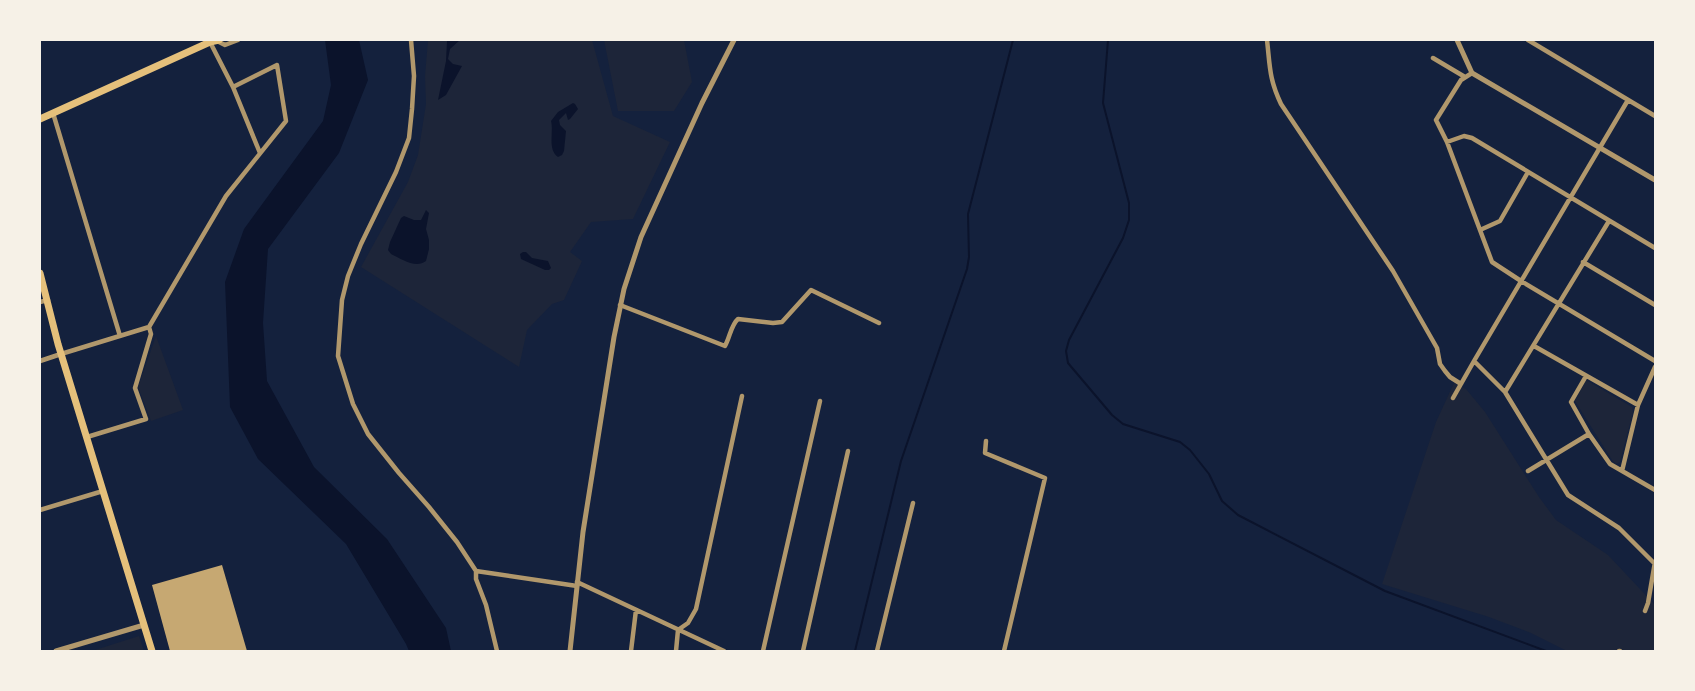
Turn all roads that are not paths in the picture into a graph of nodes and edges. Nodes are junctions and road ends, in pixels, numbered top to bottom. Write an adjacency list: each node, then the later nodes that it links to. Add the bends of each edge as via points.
1 (238, 40): 7 (street, via 225,44)
2 (411, 40): 61 (street, via 414,76 408,138 396,172 348,276 342,300 338,356 353,404 368,434 457,542)
3 (734, 40): 31 (street, via 641,237)
4 (1267, 40): 43 (street, via 1269,70 1281,104 1393,271 1437,348 1444,371)
5 (1457, 40): 9 (street)
6 (1528, 40): 12 (street)
7 (215, 41): 11 (street); 13 (highway)
8 (1433, 58): 10 (street)
9 (1472, 73): 10 (street); 17 (street)
10 (1464, 77): 16 (street, via 1436,120)
11 (233, 87): 18 (street); 18 (street, via 278,65 286,121)
12 (1628, 100): 14 (street); 17 (street)
13 (52, 112): 15 (highway); 35 (street)
14 (1655, 116)
15 (40, 119)
16 (1447, 142): 19 (street, via 1464,136 1472,138); 23 (street)
17 (1600, 148): 20 (street); 21 (street)
18 (260, 153): 34 (street, via 214,214)
19 (1528, 172): 21 (street); 23 (street, via 1500,221)
20 (1655, 180)
21 (1571, 198): 22 (street); 27 (street)
22 (1609, 221): 24 (street); 25 (street)
23 (1480, 230): 27 (street, via 1492,262)
24 (1655, 248)
25 (1583, 262): 30 (street); 32 (street)
26 (40, 272): 28 (highway)
27 (1521, 281): 30 (street); 39 (street)
28 (48, 300): 29 (street); 37 (highway)
29 (40, 302)
30 (1559, 304): 36 (street); 40 (street)
31 (620, 305): 33 (street, via 724,346 738,319 782,322 811,290); 62 (street)
32 (1655, 305)
33 (879, 323)
34 (149, 327): 35 (street); 50 (street, via 151,334 135,388 146,419)
35 (120, 336): 37 (street)
36 (1534, 346): 42 (street); 44 (street)
37 (61, 354): 38 (street); 50 (highway)
38 (40, 361)
39 (1474, 361): 43 (street); 44 (street)
40 (1655, 361)
41 (1655, 367): 48 (street)
42 (1586, 376): 48 (street); 49 (street, via 1571,402)
43 (1461, 384): 46 (street)
44 (1506, 392): 53 (street)
45 (742, 396): 66 (street, via 696,609)
46 (1453, 398)
47 (820, 401): 74 (street)
48 (1638, 405): 55 (street)
49 (1589, 434): 53 (street); 55 (street, via 1610,464)
50 (87, 437): 57 (highway)
51 (986, 441): 77 (street, via 985,453 1045,478)
52 (848, 452): 75 (street)
53 (1546, 458): 54 (street); 60 (street, via 1568,495 1619,528)
54 (1528, 471)
55 (1622, 471): 56 (street)
56 (1655, 490)
57 (103, 491): 59 (street); 65 (highway)
58 (913, 503): 76 (street)
59 (40, 510)
60 (1655, 564): 64 (street)
61 (476, 572): 62 (street); 70 (street)
62 (577, 584): 63 (street); 71 (street)
63 (636, 610): 66 (street); 72 (street)
64 (1645, 612)
65 (144, 624): 68 (street); 69 (highway)
66 (678, 630): 67 (street); 73 (street)
67 (721, 650)
68 (56, 651)
69 (152, 651)
70 (497, 651)
71 (570, 651)
72 (631, 651)
73 (676, 651)
74 (763, 651)
75 (802, 651)
76 (877, 651)
77 (1004, 651)

